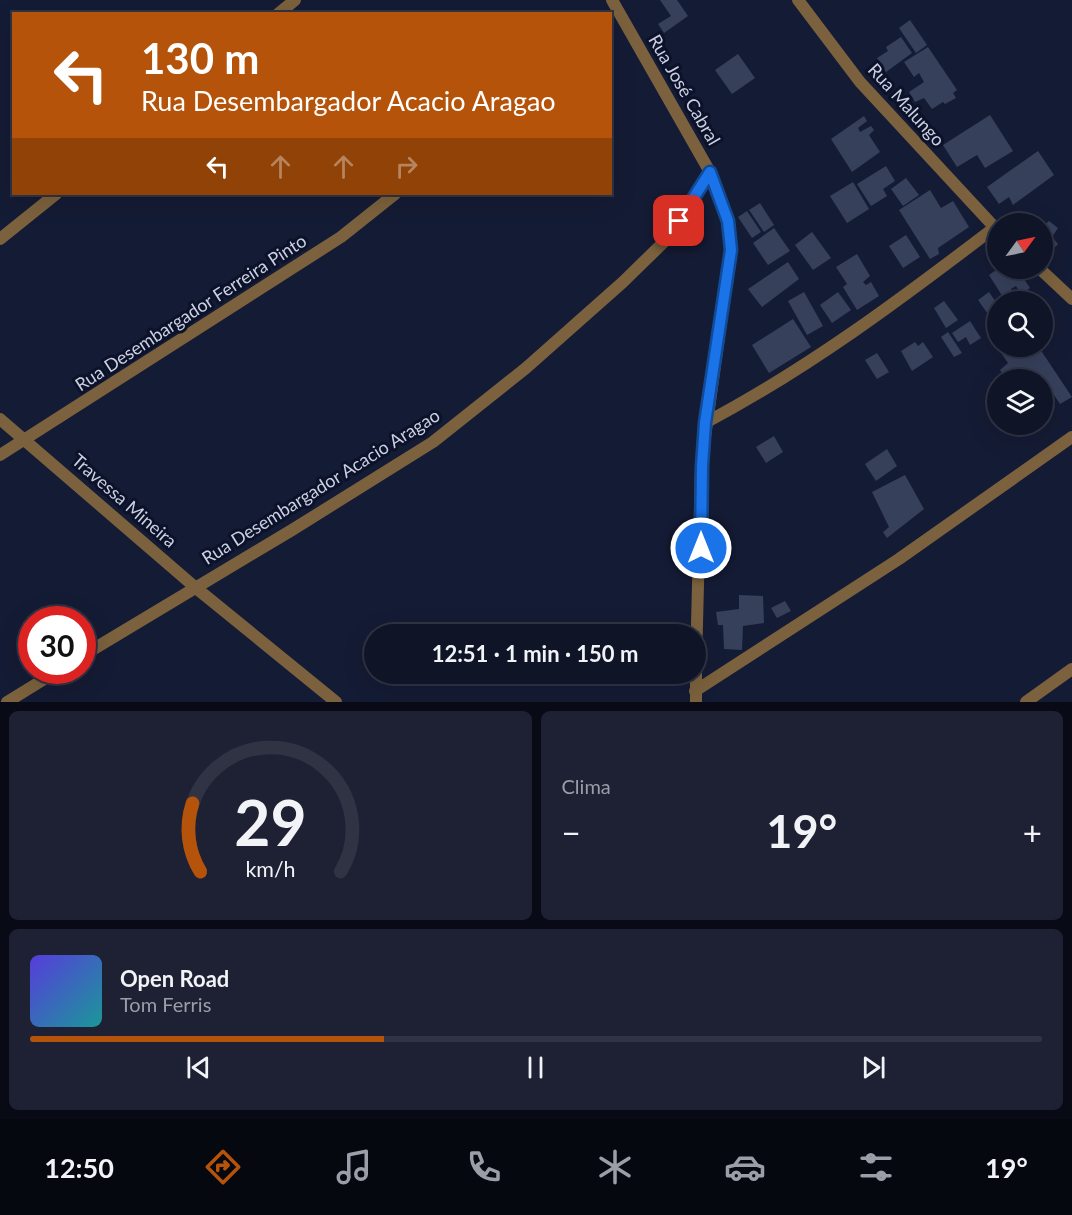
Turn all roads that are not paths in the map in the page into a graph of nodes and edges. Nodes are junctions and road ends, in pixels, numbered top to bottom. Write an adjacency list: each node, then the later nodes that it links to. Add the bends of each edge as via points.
1 (295, 0): 4 (street)
2 (612, 0): 5 (street, Rua José Cabral)
3 (798, 0): 9 (street, Rua Malungo, via 860,82)
4 (280, 12)
5 (615, 16): 6 (street, Rua José Cabral)
6 (710, 172): 15 (street, Rua José Cabral, via 728,221 731,250); 19 (street, Rua Desembargador Acacio Aragao, via 668,238 526,368 433,442)
7 (55, 195): 11 (street)
8 (395, 195): 17 (street, Rua Desembargador Ferreira Pinto, via 341,237)
9 (987, 219)
10 (987, 236): 15 (street, via 800,370)
11 (0, 239)
12 (1051, 279): 13 (street)
13 (1072, 299)
14 (0, 419): 17 (street, Travessa Mineira)
15 (705, 423): 20 (street, Rua José Cabral)
16 (1072, 437): 24 (street)
17 (26, 440): 18 (street, Rua Desembargador Ferreira Pinto); 19 (street, Travessa Mineira)
18 (0, 455)
19 (196, 588): 21 (street, Rua Desembargador Acacio Aragao); 26 (street, Travessa Mineira)
20 (697, 624)
21 (96, 648)
22 (1072, 669): 27 (street)
23 (36, 684): 25 (street)
24 (695, 696)
25 (7, 702)
26 (336, 702)
27 (1026, 702)

